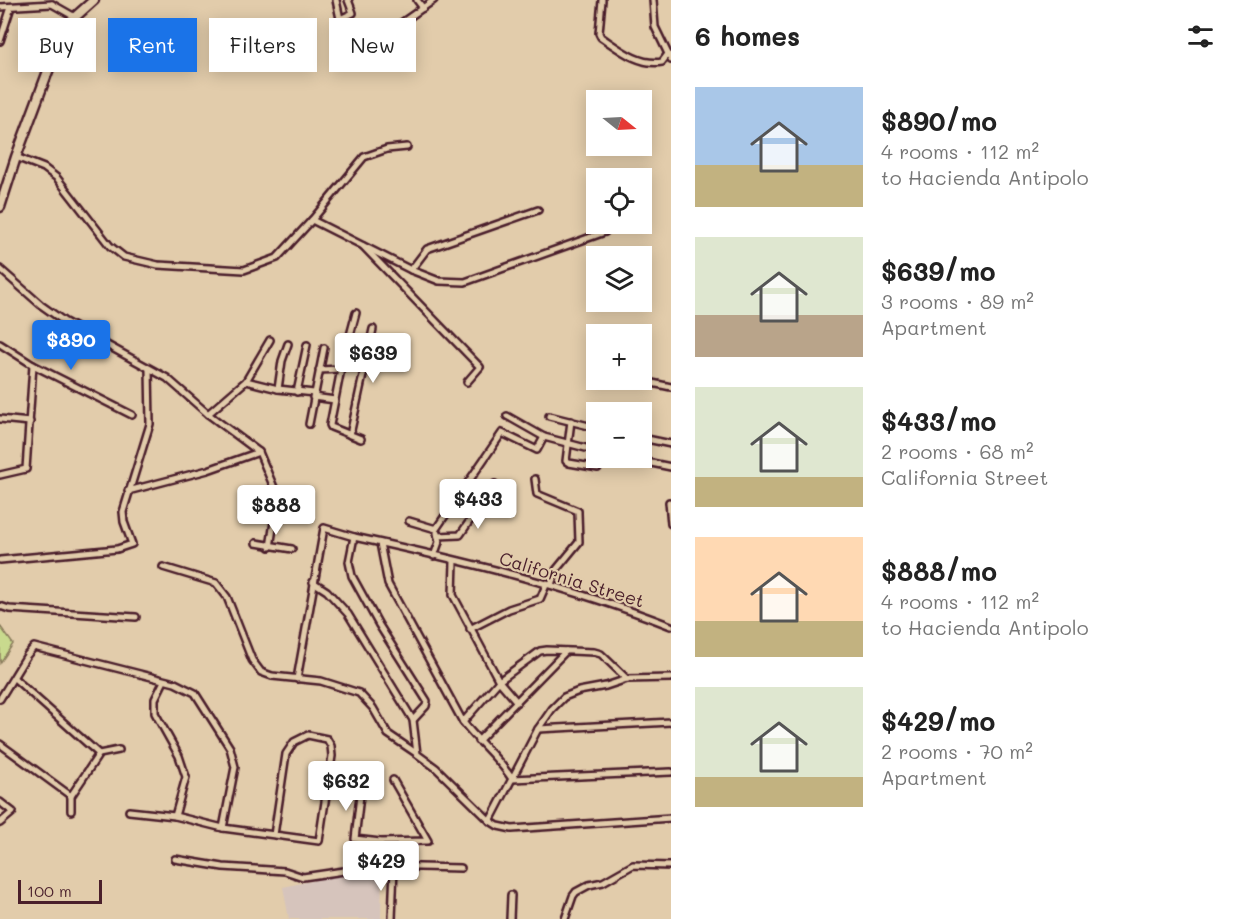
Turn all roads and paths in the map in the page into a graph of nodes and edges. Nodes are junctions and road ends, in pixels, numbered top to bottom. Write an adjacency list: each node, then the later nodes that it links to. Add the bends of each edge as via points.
1 (94, 0): 12 (main road)
2 (336, 0): 3 (street, via 340,19 353,13)
3 (348, 0)
4 (417, 0): 11 (street)
5 (434, 0): 11 (street)
6 (602, 0): 15 (street, via 601,37 650,64)
7 (653, 0): 15 (street, via 655,27)
8 (52, 2): 9 (street); 12 (street)
9 (11, 6): 10 (street); 14 (street)
10 (0, 7)
11 (423, 8): 13 (street)
12 (75, 17): 17 (main road, via 57,47)
13 (409, 18)
14 (0, 41)
15 (670, 57)
16 (406, 147): 20 (street, via 387,148 364,157)
17 (16, 157): 18 (main road); 20 (street, via 57,178 110,246 124,257 158,265 244,270 277,258)
18 (0, 207)
19 (538, 210): 24 (street, via 427,249)
20 (312, 220): 22 (street)
21 (599, 234): 24 (street, via 465,282 439,281)
22 (359, 243): 24 (street); 37 (street, via 480,367)
23 (0, 269): 33 (street, via 66,322)
24 (411, 270)
25 (356, 313): 34 (street)
26 (373, 329): 53 (street)
27 (270, 340): 36 (street)
28 (0, 344): 32 (street)
29 (288, 344): 40 (street)
30 (307, 345): 41 (street)
31 (324, 348): 35 (street)
32 (33, 365): 45 (street); 50 (street)
33 (149, 369): 44 (street, via 167,378); 67 (street, via 150,424)
34 (341, 369): 35 (street); 43 (street)
35 (319, 370): 42 (street)
36 (246, 381): 40 (street); 44 (street)
37 (467, 382)
38 (652, 383): 39 (street)
39 (671, 387)
40 (278, 389): 41 (street)
41 (297, 392): 42 (street)
42 (314, 395): 43 (street); 51 (street)
43 (335, 400): 53 (street, via 331,428)
44 (208, 414): 60 (street)
45 (132, 415)
46 (507, 416): 54 (street)
47 (549, 416): 49 (street)
48 (0, 419): 50 (street)
49 (571, 421): 52 (street); 57 (street)
50 (30, 422): 64 (street, via 26,469)
51 (309, 424)
52 (586, 425)
53 (350, 435): 55 (street)
54 (544, 437): 57 (street); 71 (street, via 537,450 502,434)
55 (361, 439)
56 (652, 440): 58 (street)
57 (567, 444): 59 (street); 62 (street, via 567,462)
58 (671, 444)
59 (586, 448)
60 (259, 452): 67 (street); 75 (street, via 278,497)
61 (652, 463): 63 (street)
62 (586, 466)
63 (671, 467)
64 (0, 475)
65 (535, 478): 82 (street, via 537,494 578,511 579,542)
66 (495, 484): 71 (street, via 460,535)
67 (128, 491): 78 (street, via 123,512 131,545)
68 (669, 502): 70 (street)
69 (409, 521): 71 (street)
70 (671, 524)
71 (437, 532): 77 (street, via 439,542)
72 (354, 537): 74 (street, California Street); 81 (street, California Street, via 324,528); 96 (street, via 352,576 427,701)
73 (256, 543): 75 (street)
74 (380, 543): 77 (street, California Street); 97 (street, via 388,584)
75 (270, 547): 76 (street)
76 (292, 549)
77 (434, 556): 79 (street, California Street)
78 (0, 560)
79 (454, 561): 82 (street, California Street); 86 (street, via 453,595)
80 (163, 567): 90 (street, via 216,583 227,597 252,660 261,672)
81 (313, 582): 90 (street); 96 (street, via 348,614)
82 (549, 584): 85 (street, California Street); 86 (street, via 540,599 509,609)
83 (0, 606): 84 (street)
84 (136, 617)
85 (671, 626)
86 (471, 629): 93 (street)
87 (566, 651): 91 (street, via 601,654); 93 (street, via 540,651); 95 (street)
88 (14, 678): 92 (street, via 34,647); 94 (street); 103 (street)
89 (671, 678): 91 (street)
90 (297, 679): 104 (street, via 321,681 359,693 388,734)
91 (627, 680): 99 (street, via 564,698)
92 (164, 681): 113 (street, via 155,699 155,713 186,777); 117 (street, via 195,693 230,748 235,767)
93 (499, 681): 95 (street); 97 (street)
94 (0, 699)
95 (517, 702): 100 (street)
96 (412, 720): 104 (street)
97 (463, 722): 100 (street)
98 (671, 722): 99 (street)
99 (538, 729): 106 (street)
100 (478, 741): 106 (street)
101 (0, 744): 109 (street)
102 (119, 750): 103 (street)
103 (99, 754): 109 (street)
104 (417, 754): 115 (street)
105 (671, 772): 106 (street)
106 (512, 779): 115 (street)
107 (393, 780): 119 (street, via 428,841)
108 (360, 787): 119 (street, via 355,839)
109 (71, 796): 111 (street)
110 (0, 802): 116 (street, via 14,812)
111 (71, 811)
112 (129, 811): 113 (street)
113 (175, 816): 117 (street)
114 (671, 818): 115 (street, via 512,829)
115 (490, 821)
116 (0, 823)
117 (223, 828): 118 (street)
118 (274, 835): 118 (street, via 319,842 332,756 327,739 308,735 294,742 286,753)
119 (380, 842): 121 (street)
120 (175, 859): 121 (street, via 285,871 303,877)
121 (378, 866): 123 (street)
122 (671, 866): 128 (street, via 633,865 582,889 573,896)
123 (394, 867): 124 (street); 126 (street)
124 (461, 868)
125 (511, 895): 127 (street)
126 (392, 919)
127 (510, 919)
128 (565, 919)

